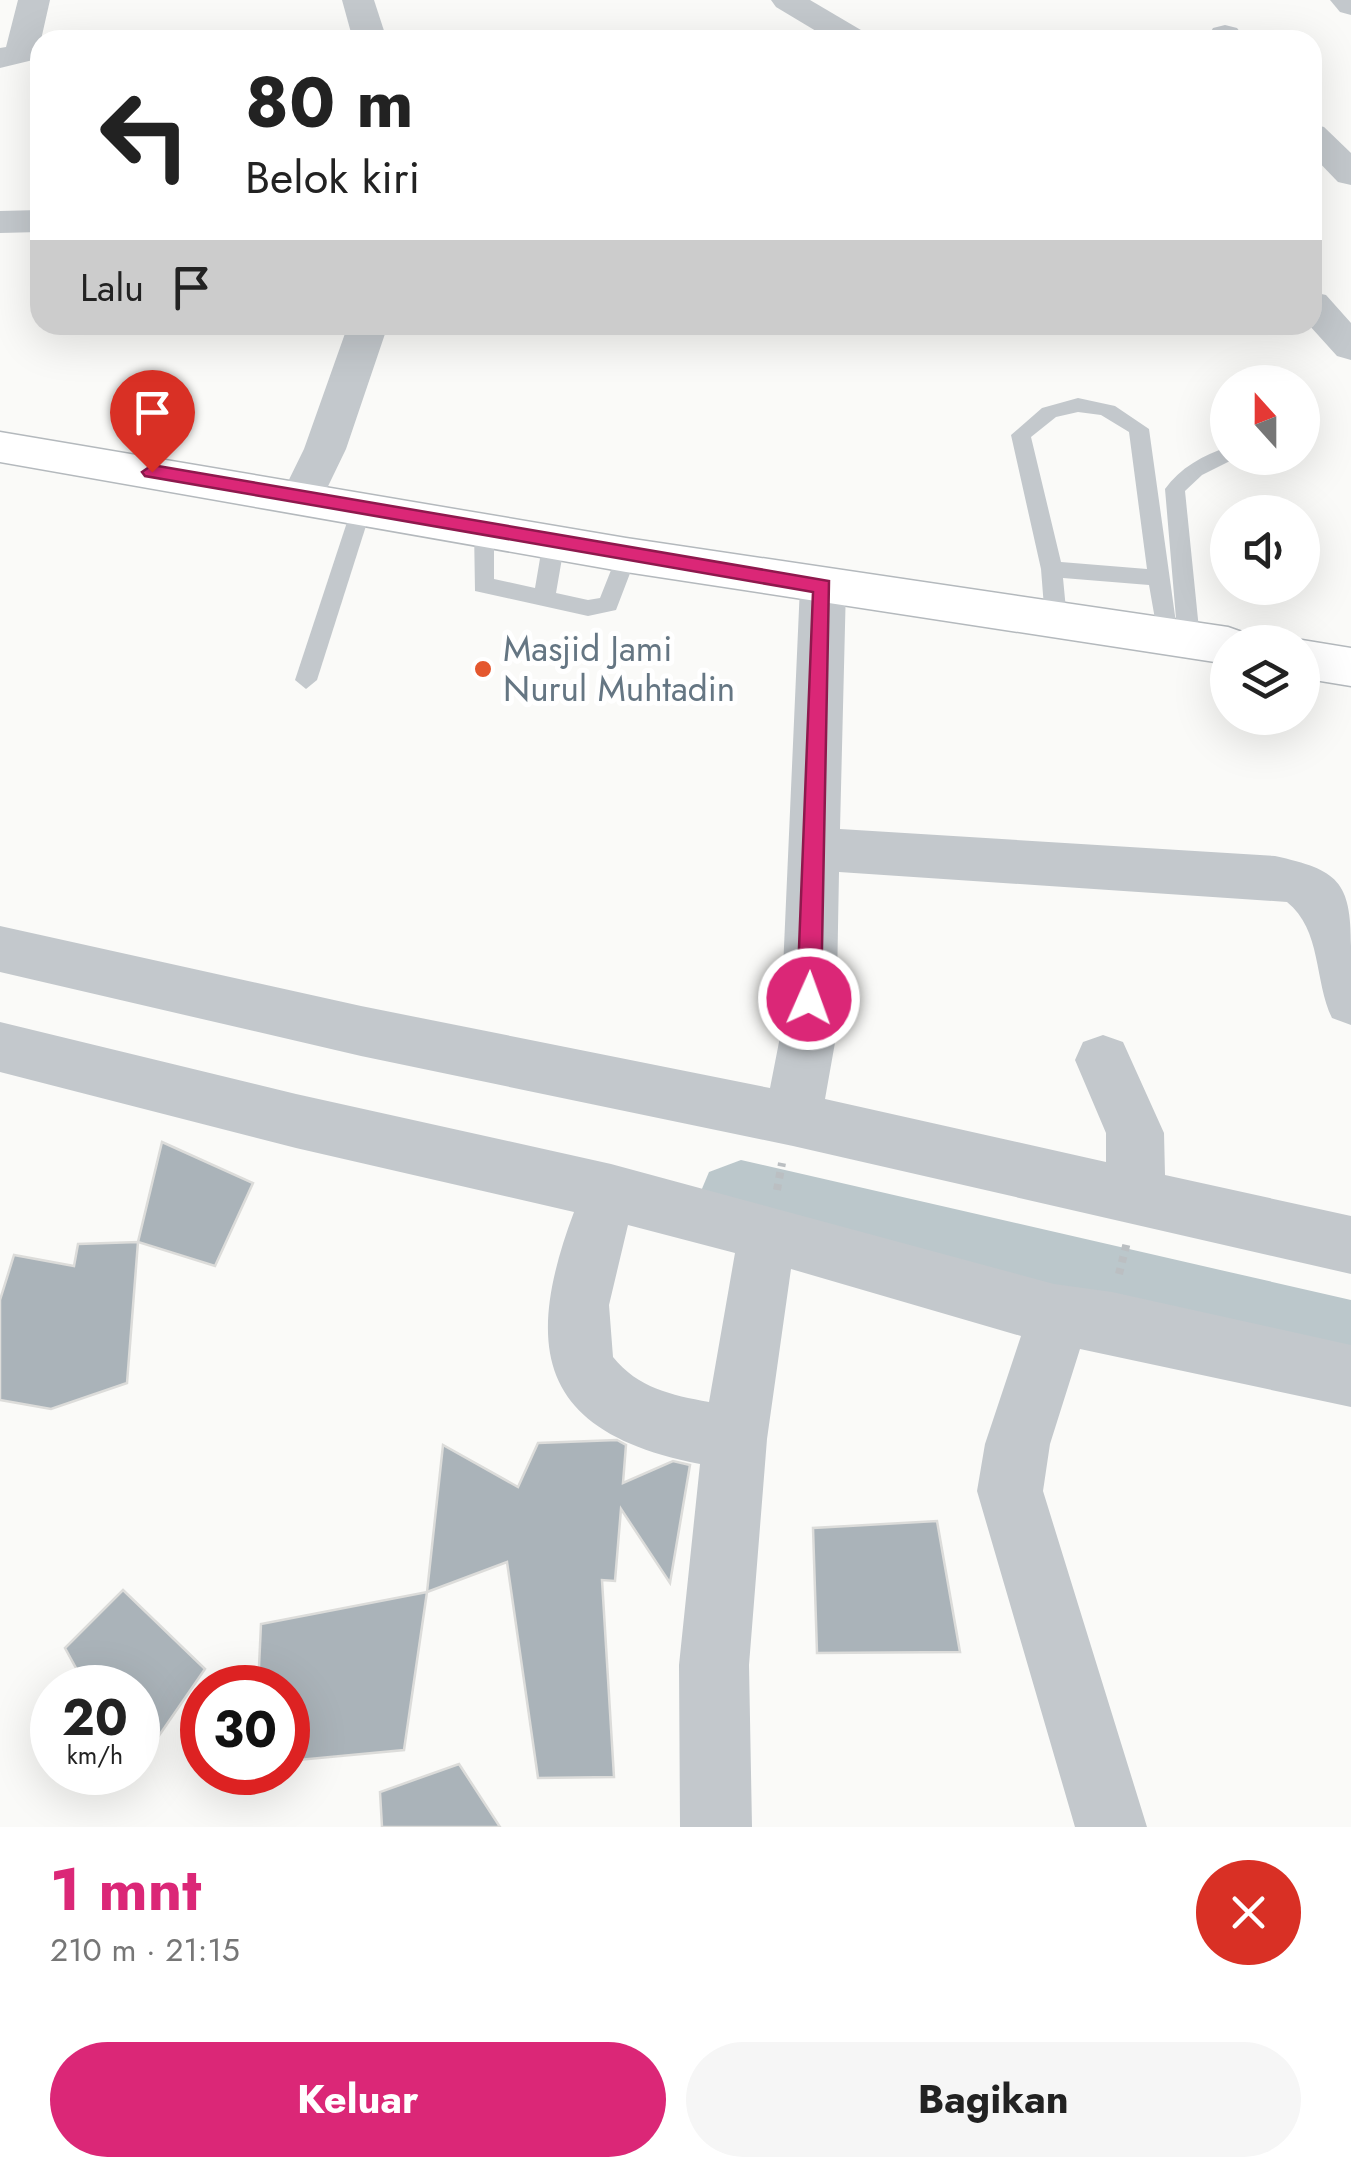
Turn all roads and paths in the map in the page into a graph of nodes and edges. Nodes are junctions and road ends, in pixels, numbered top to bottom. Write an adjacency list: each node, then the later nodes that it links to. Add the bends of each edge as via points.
1 (34, 0): 6 (street, via 21,53)
2 (358, 0): 4 (street)
3 (787, 0): 5 (street)
4 (367, 30)
5 (837, 30)
6 (0, 58)
7 (1322, 147): 8 (street)
8 (1351, 174)
9 (30, 221): 10 (street)
10 (0, 222)
11 (1322, 315): 13 (street)
12 (365, 335): 16 (street)
13 (1351, 347)
14 (0, 446): 16 (highway)
15 (1210, 463): 26 (lane, via 1175,489 1173,500)
16 (303, 496): 17 (highway)
17 (362, 507): 18 (highway); 29 (lane)
18 (484, 529): 19 (highway); 24 (lane, via 483,585)
19 (554, 541): 20 (highway); 24 (lane)
20 (626, 554): 23 (highway); 24 (lane, via 602,608)
21 (1052, 569): 22 (lane); 22 (lane, via 1021,435 1056,407 1098,405 1139,430); 25 (lane)
22 (1159, 578): 26 (lane)
23 (822, 586): 25 (highway); 30 (street)
24 (544, 599)
25 (1056, 620): 26 (highway)
26 (1194, 640)
27 (1320, 662): 28 (highway)
28 (1351, 667)
29 (306, 680)
30 (814, 849): 32 (street, via 1300,884 1315,894 1337,939); 35 (street, via 808,1036)
31 (0, 949): 35 (street)
32 (1351, 1001)
33 (0, 1047): 36 (street)
34 (1104, 1060): 38 (street, via 1136,1133)
35 (788, 1137): 37 (path); 38 (street)
36 (612, 1192): 37 (street); 43 (street, via 590,1244 577,1328 586,1372 605,1396 639,1416)
37 (774, 1214): 41 (street); 43 (street)
38 (1132, 1216): 39 (street); 40 (path)
39 (1351, 1245)
40 (1115, 1294)
41 (1054, 1315): 42 (street); 45 (street, via 1047,1360 1011,1456 1010,1491)
42 (1351, 1376)
43 (735, 1439): 44 (street, via 714,1664)
44 (716, 1827)
45 (1111, 1827)

